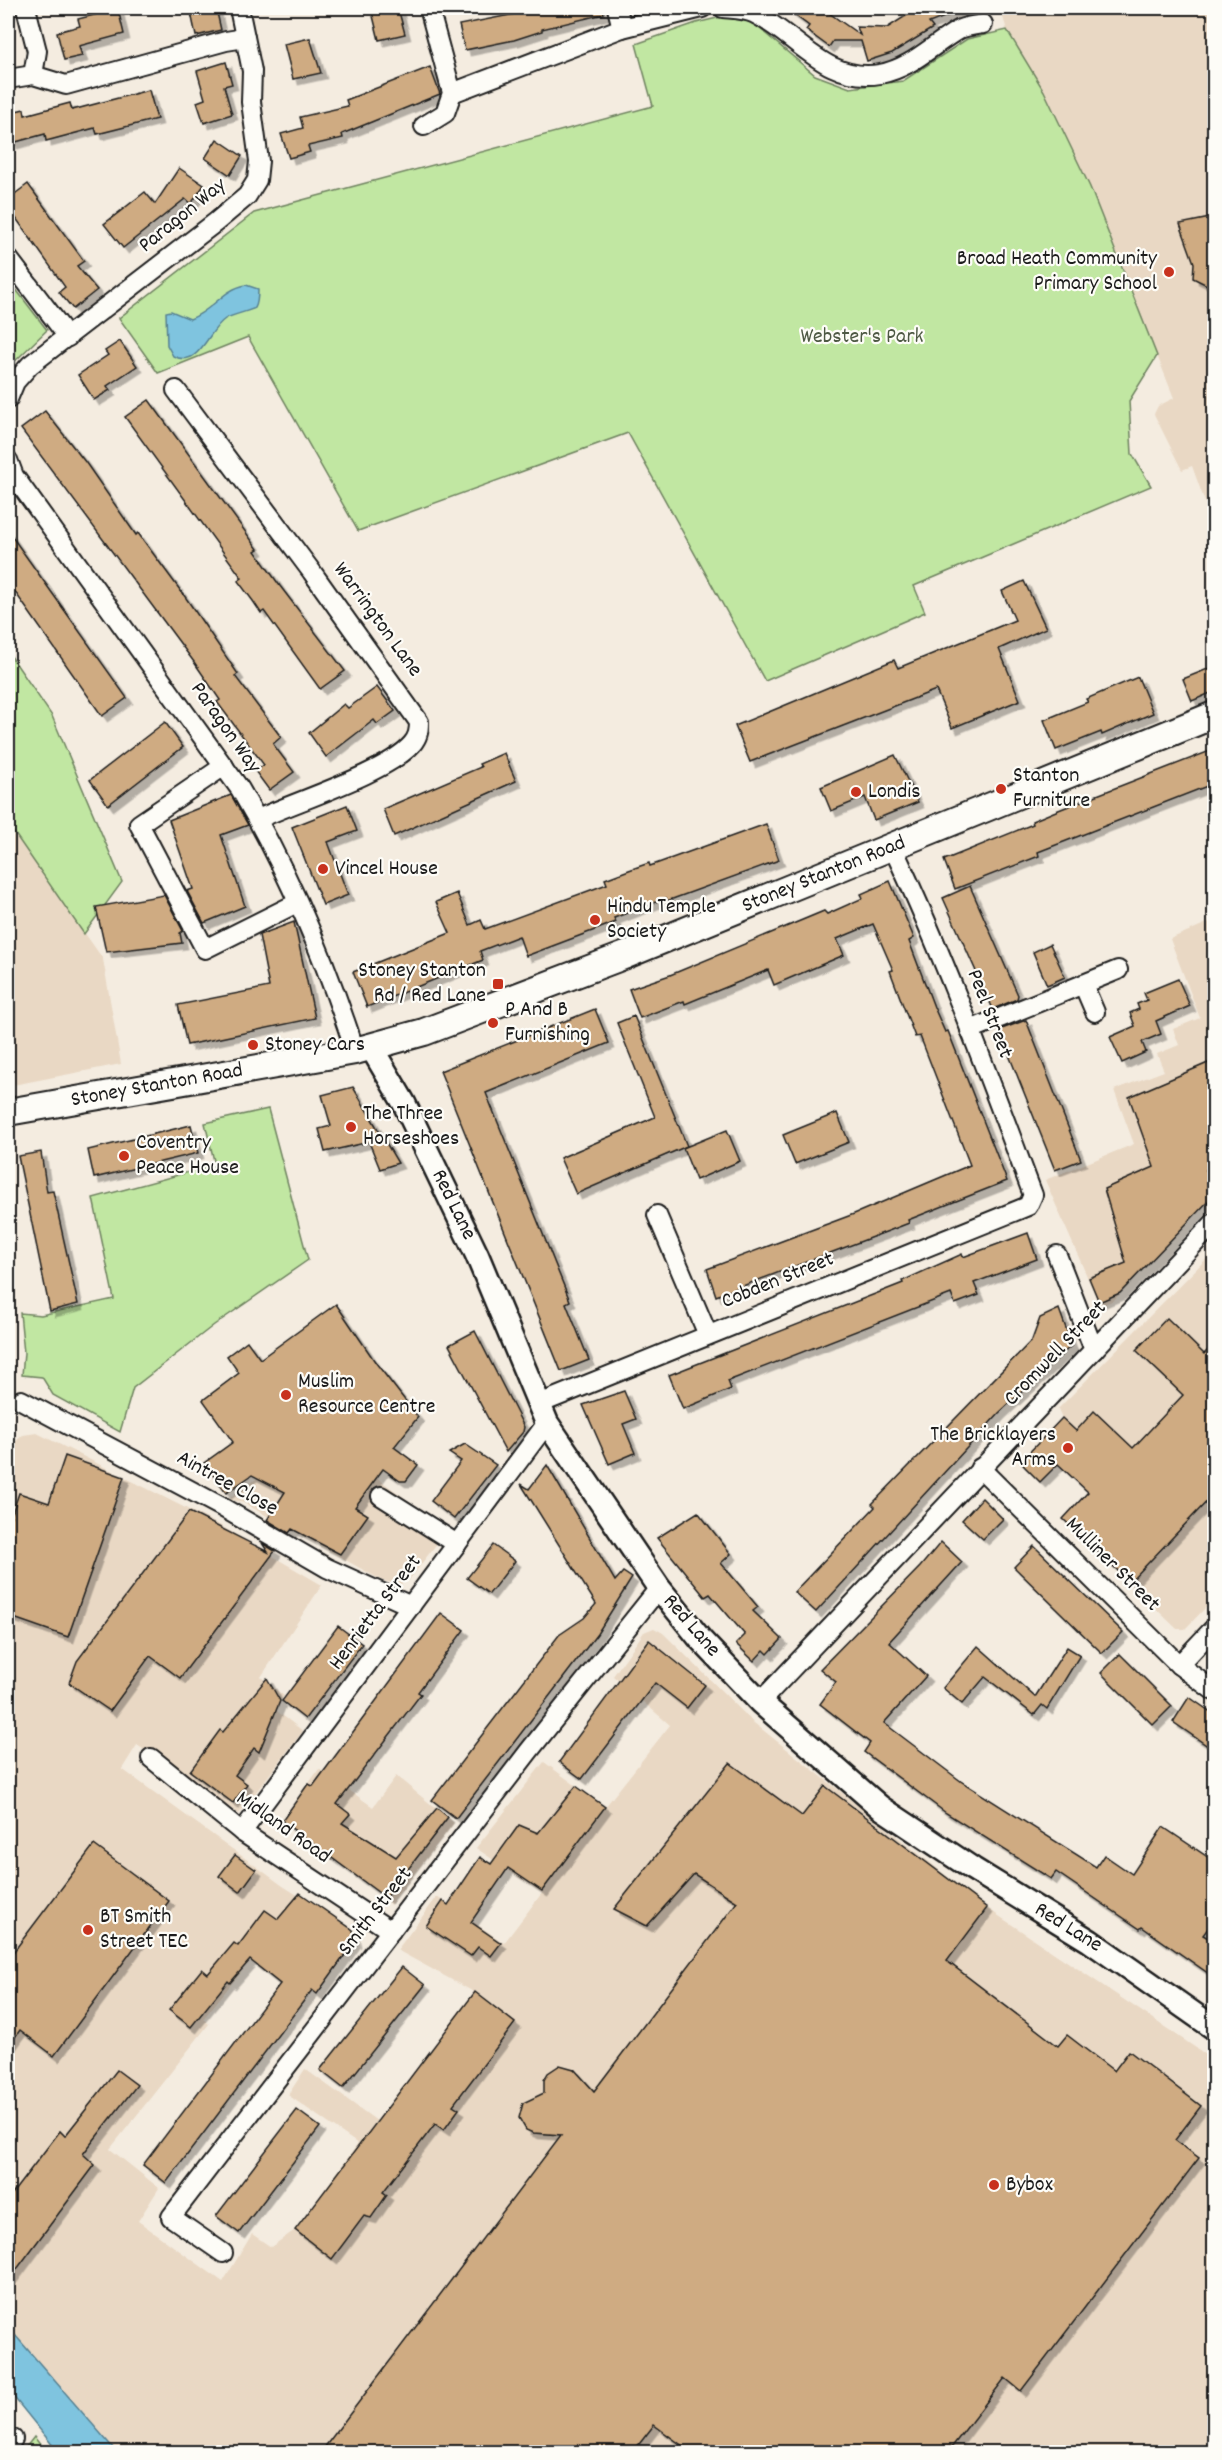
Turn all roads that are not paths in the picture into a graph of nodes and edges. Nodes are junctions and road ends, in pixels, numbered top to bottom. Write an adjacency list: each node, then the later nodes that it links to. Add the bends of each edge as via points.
1 (26, 8): 11 (street, via 37,51)
2 (239, 8): 10 (street, Paragon Way)
3 (429, 8): 13 (street)
4 (617, 8): 9 (street)
5 (702, 8): 9 (street)
6 (723, 8): 7 (street)
7 (754, 10): 8 (street, via 813,57 857,74 879,74 900,68 962,28)
8 (983, 24)
9 (622, 28): 13 (street)
10 (245, 38): 11 (street, via 66,86); 16 (street, Paragon Way, via 252,70 257,180 247,196 216,222)
11 (33, 75): 12 (street)
12 (8, 79)
13 (452, 93): 14 (street, via 445,113)
14 (424, 126)
15 (8, 258): 16 (street)
16 (68, 337): 18 (street, Paragon Way, via 30,365 15,382)
17 (177, 390): 22 (street, Warrington Lane, via 419,722 414,742 375,770)
18 (8, 399)
19 (8, 460): 21 (street, Paragon Way, via 14,476)
20 (1215, 715): 23 (main road, Stoney Stanton Road)
21 (224, 766): 22 (street, Paragon Way); 24 (street, via 139,824 199,938 205,949)
22 (258, 819): 24 (street, Paragon Way)
23 (893, 848): 28 (street, Peel Street); 29 (main road, Stoney Stanton Road, via 424,1032)
24 (297, 903): 29 (street, Paragon Way)
25 (1118, 970): 26 (street)
26 (1083, 984): 27 (street); 28 (street)
27 (1095, 1012)
28 (970, 1030): 31 (street, Peel Street)
29 (363, 1049): 30 (main road, Stoney Stanton Road); 38 (street, Red Lane, via 404,1103 477,1255)
30 (8, 1112)
31 (1032, 1200): 35 (street, Cobden Street, via 1028,1206)
32 (657, 1215): 35 (street)
33 (1215, 1222): 36 (street, Cromwell Street)
34 (1057, 1255): 36 (street)
35 (708, 1335): 38 (street, Cobden Street)
36 (1094, 1350): 39 (street, Cromwell Street)
37 (21, 1400): 43 (street, Aintree Close, via 327,1568)
38 (543, 1413): 41 (street, Henrietta Street); 42 (street, Red Lane)
39 (980, 1468): 45 (street, Mulliner Street); 47 (street, Cromwell Street)
40 (381, 1496): 41 (street)
41 (457, 1544): 43 (street, Henrietta Street)
42 (659, 1588): 47 (street, Red Lane, via 701,1640); 50 (street, Smith Street)
43 (411, 1606): 49 (street, Henrietta Street)
44 (1215, 1628): 45 (street)
45 (1179, 1665): 46 (street, Mulliner Street)
46 (1215, 1691)
47 (760, 1702): 51 (street, Red Lane, via 880,1807 1090,1941)
48 (151, 1758): 49 (street, Midland Road)
49 (242, 1832): 50 (street, Midland Road)
50 (391, 1932): 52 (street, Smith Street, via 171,2217)
51 (1215, 2028)
52 (223, 2253)

